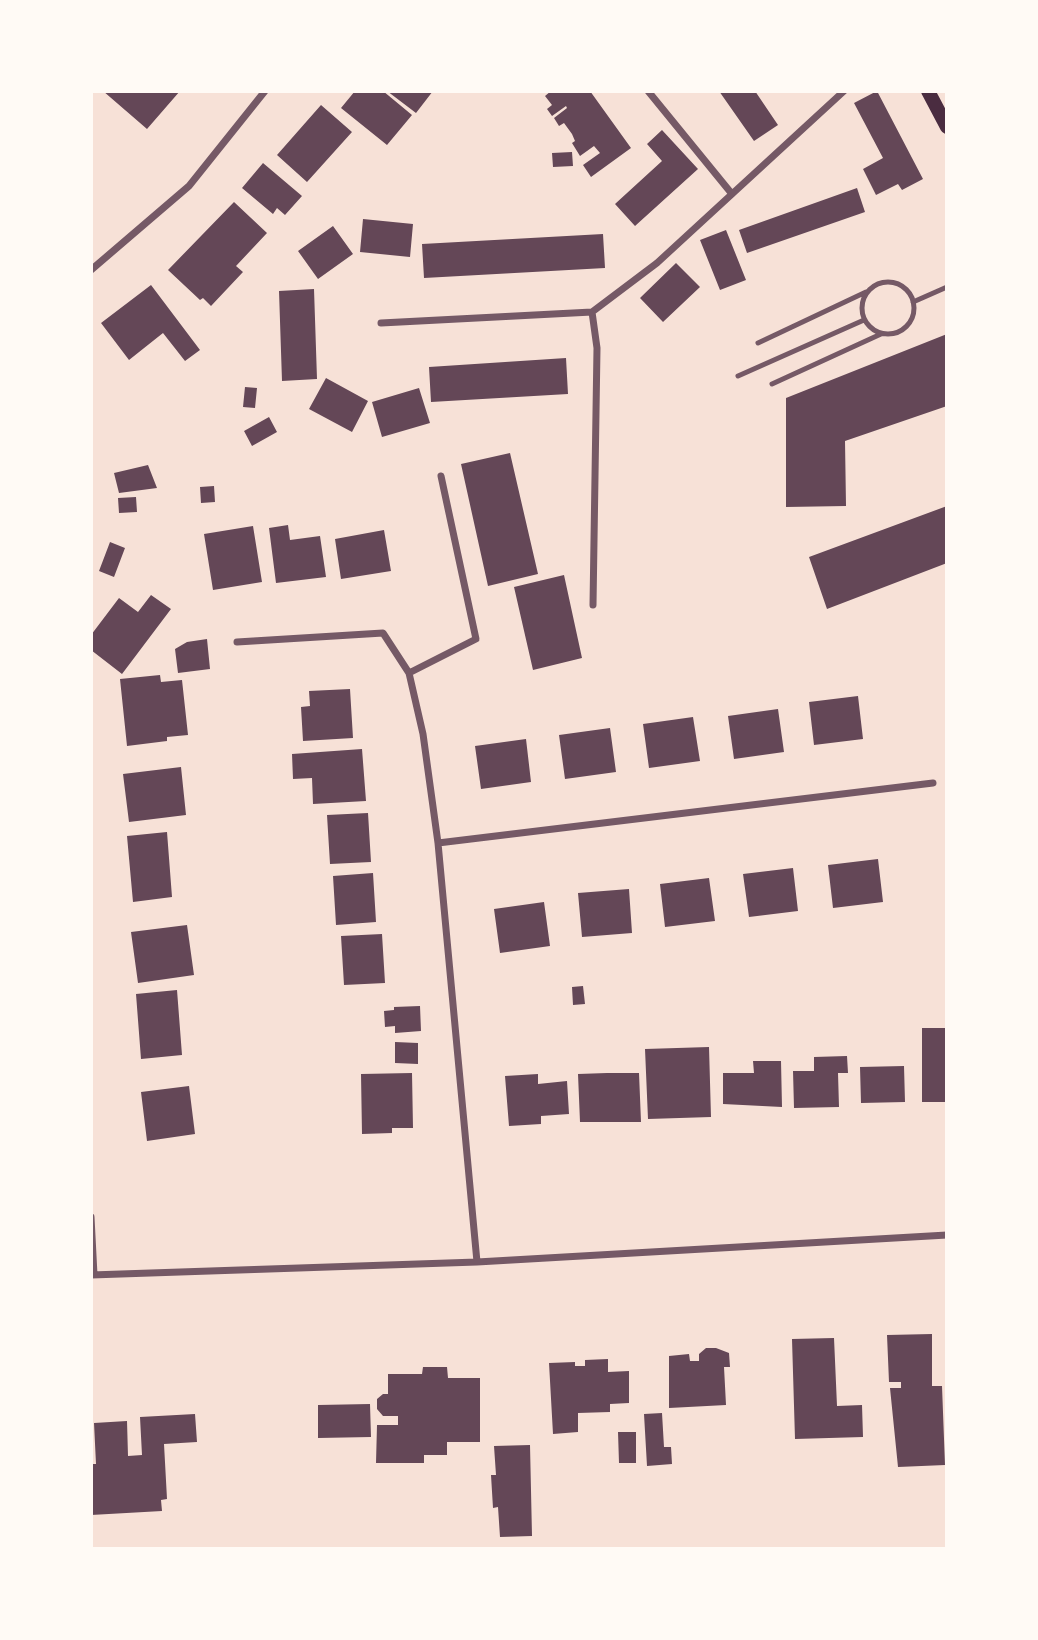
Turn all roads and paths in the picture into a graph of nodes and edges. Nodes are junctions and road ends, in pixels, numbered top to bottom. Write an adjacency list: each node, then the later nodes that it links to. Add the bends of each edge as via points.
1 (265, 91): 7 (street, via 189,186)
2 (648, 91): 6 (street)
3 (844, 91): 6 (street)
4 (928, 91): 5 (main road)
5 (947, 127)
6 (732, 194): 11 (street, via 657,263)
7 (91, 270)
8 (947, 287): 10 (lane)
9 (868, 291): 10 (lane, via 892,282 907,290); 12 (lane, via 861,308); 15 (lane)
10 (913, 302): 14 (lane, via 914,315 905,329)
11 (592, 312): 13 (street); 19 (street, via 597,348)
12 (864, 320): 14 (lane); 16 (lane)
13 (381, 323)
14 (881, 334): 17 (lane)
15 (758, 343)
16 (738, 376)
17 (772, 384)
18 (441, 476): 21 (street, via 476,639)
19 (593, 605)
20 (237, 642): 21 (street, via 383,633)
21 (409, 673): 23 (street, via 423,734)
22 (933, 783): 23 (street)
23 (438, 843): 26 (street)
24 (91, 1217): 27 (street)
25 (947, 1235): 26 (street)
26 (477, 1262): 27 (street)
27 (92, 1275)

